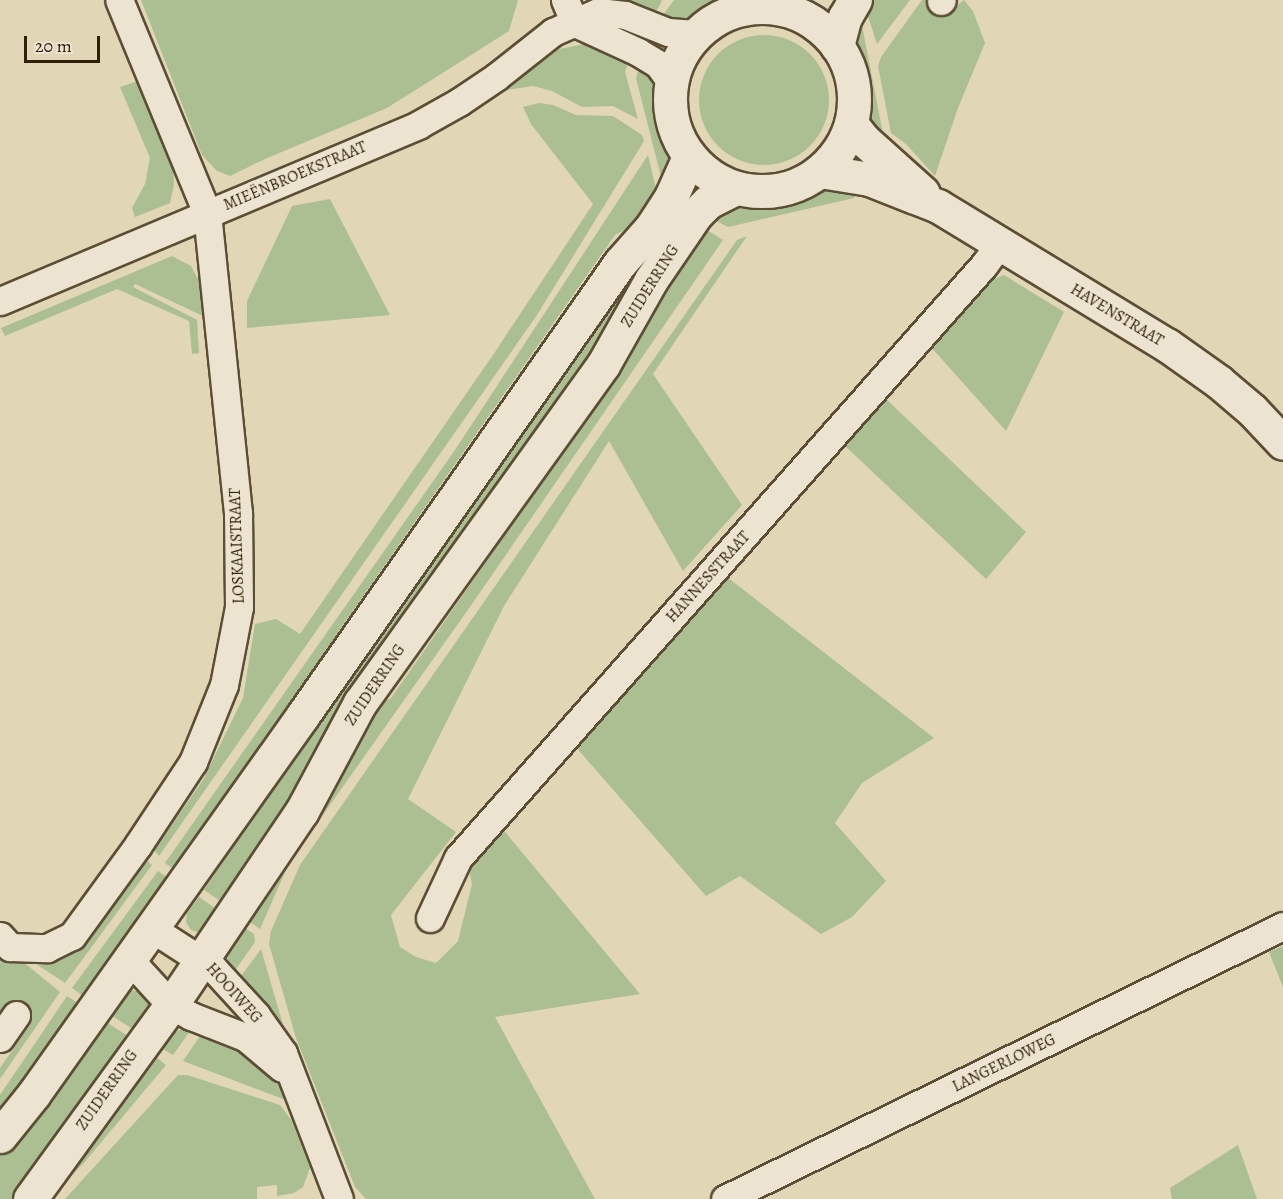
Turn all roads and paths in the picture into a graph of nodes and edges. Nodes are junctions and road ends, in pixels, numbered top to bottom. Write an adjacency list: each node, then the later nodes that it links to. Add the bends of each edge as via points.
1 (119, 0): 13 (street, LOSKAAISTRAAT)
2 (855, 0): 6 (main road, via 845,17)
3 (804, 6): 5 (main road, via 742,9 721,16); 6 (main road)
4 (570, 12): 5 (street, MIEËNBROEKSTRAAT, via 625,15 668,32); 7 (street, via 658,64); 13 (street, MIEËNBROEKSTRAAT, via 553,32 496,78 418,125)
5 (696, 34): 7 (main road, via 680,56)
6 (837, 46): 8 (main road, via 852,81)
7 (671, 82): 9 (main road, via 670,111 675,131)
8 (851, 124): 10 (main road, via 836,154); 12 (main road, HAVENSTRAAT)
9 (689, 157): 11 (main road, via 717,180); 19 (main road, ZUIDERRING, via 676,188 651,228 620,263)
10 (820, 171): 11 (main road, via 782,190 758,192); 12 (main road, HAVENSTRAAT, via 869,179)
11 (736, 188): 21 (main road, ZUIDERRING, via 708,202 696,214 651,280 603,365 360,703 302,811)
12 (938, 206): 14 (main road, HAVENSTRAAT)
13 (207, 213): 15 (street, MIEËNBROEKSTRAAT); 20 (street, LOSKAAISTRAAT, via 238,513 239,607 224,685 192,762 72,936 47,948 10,946)
14 (999, 244): 16 (main road, HAVENSTRAAT, via 1167,345 1227,389); 17 (street, HANNESSTRAAT, via 458,858)
15 (0, 301)
16 (1283, 443)
17 (430, 918)
18 (1283, 926): 30 (street, LANGERLOWEG)
19 (151, 928): 21 (street, HOOIWEG); 22 (main road, ZUIDERRING)
20 (0, 936)
21 (202, 958): 23 (main road, ZUIDERRING); 26 (street, HOOIWEG, via 256,1015 283,1053)
22 (129, 959): 23 (street, HOOIWEG); 27 (main road, ZUIDERRING)
23 (171, 1005): 26 (street, HOOIWEG, via 244,1037); 28 (main road, ZUIDERRING)
24 (16, 1015): 25 (street)
25 (0, 1038)
26 (294, 1080): 29 (street, HOOIWEG)
27 (0, 1136)
28 (30, 1199)
29 (339, 1199)
30 (725, 1199)

